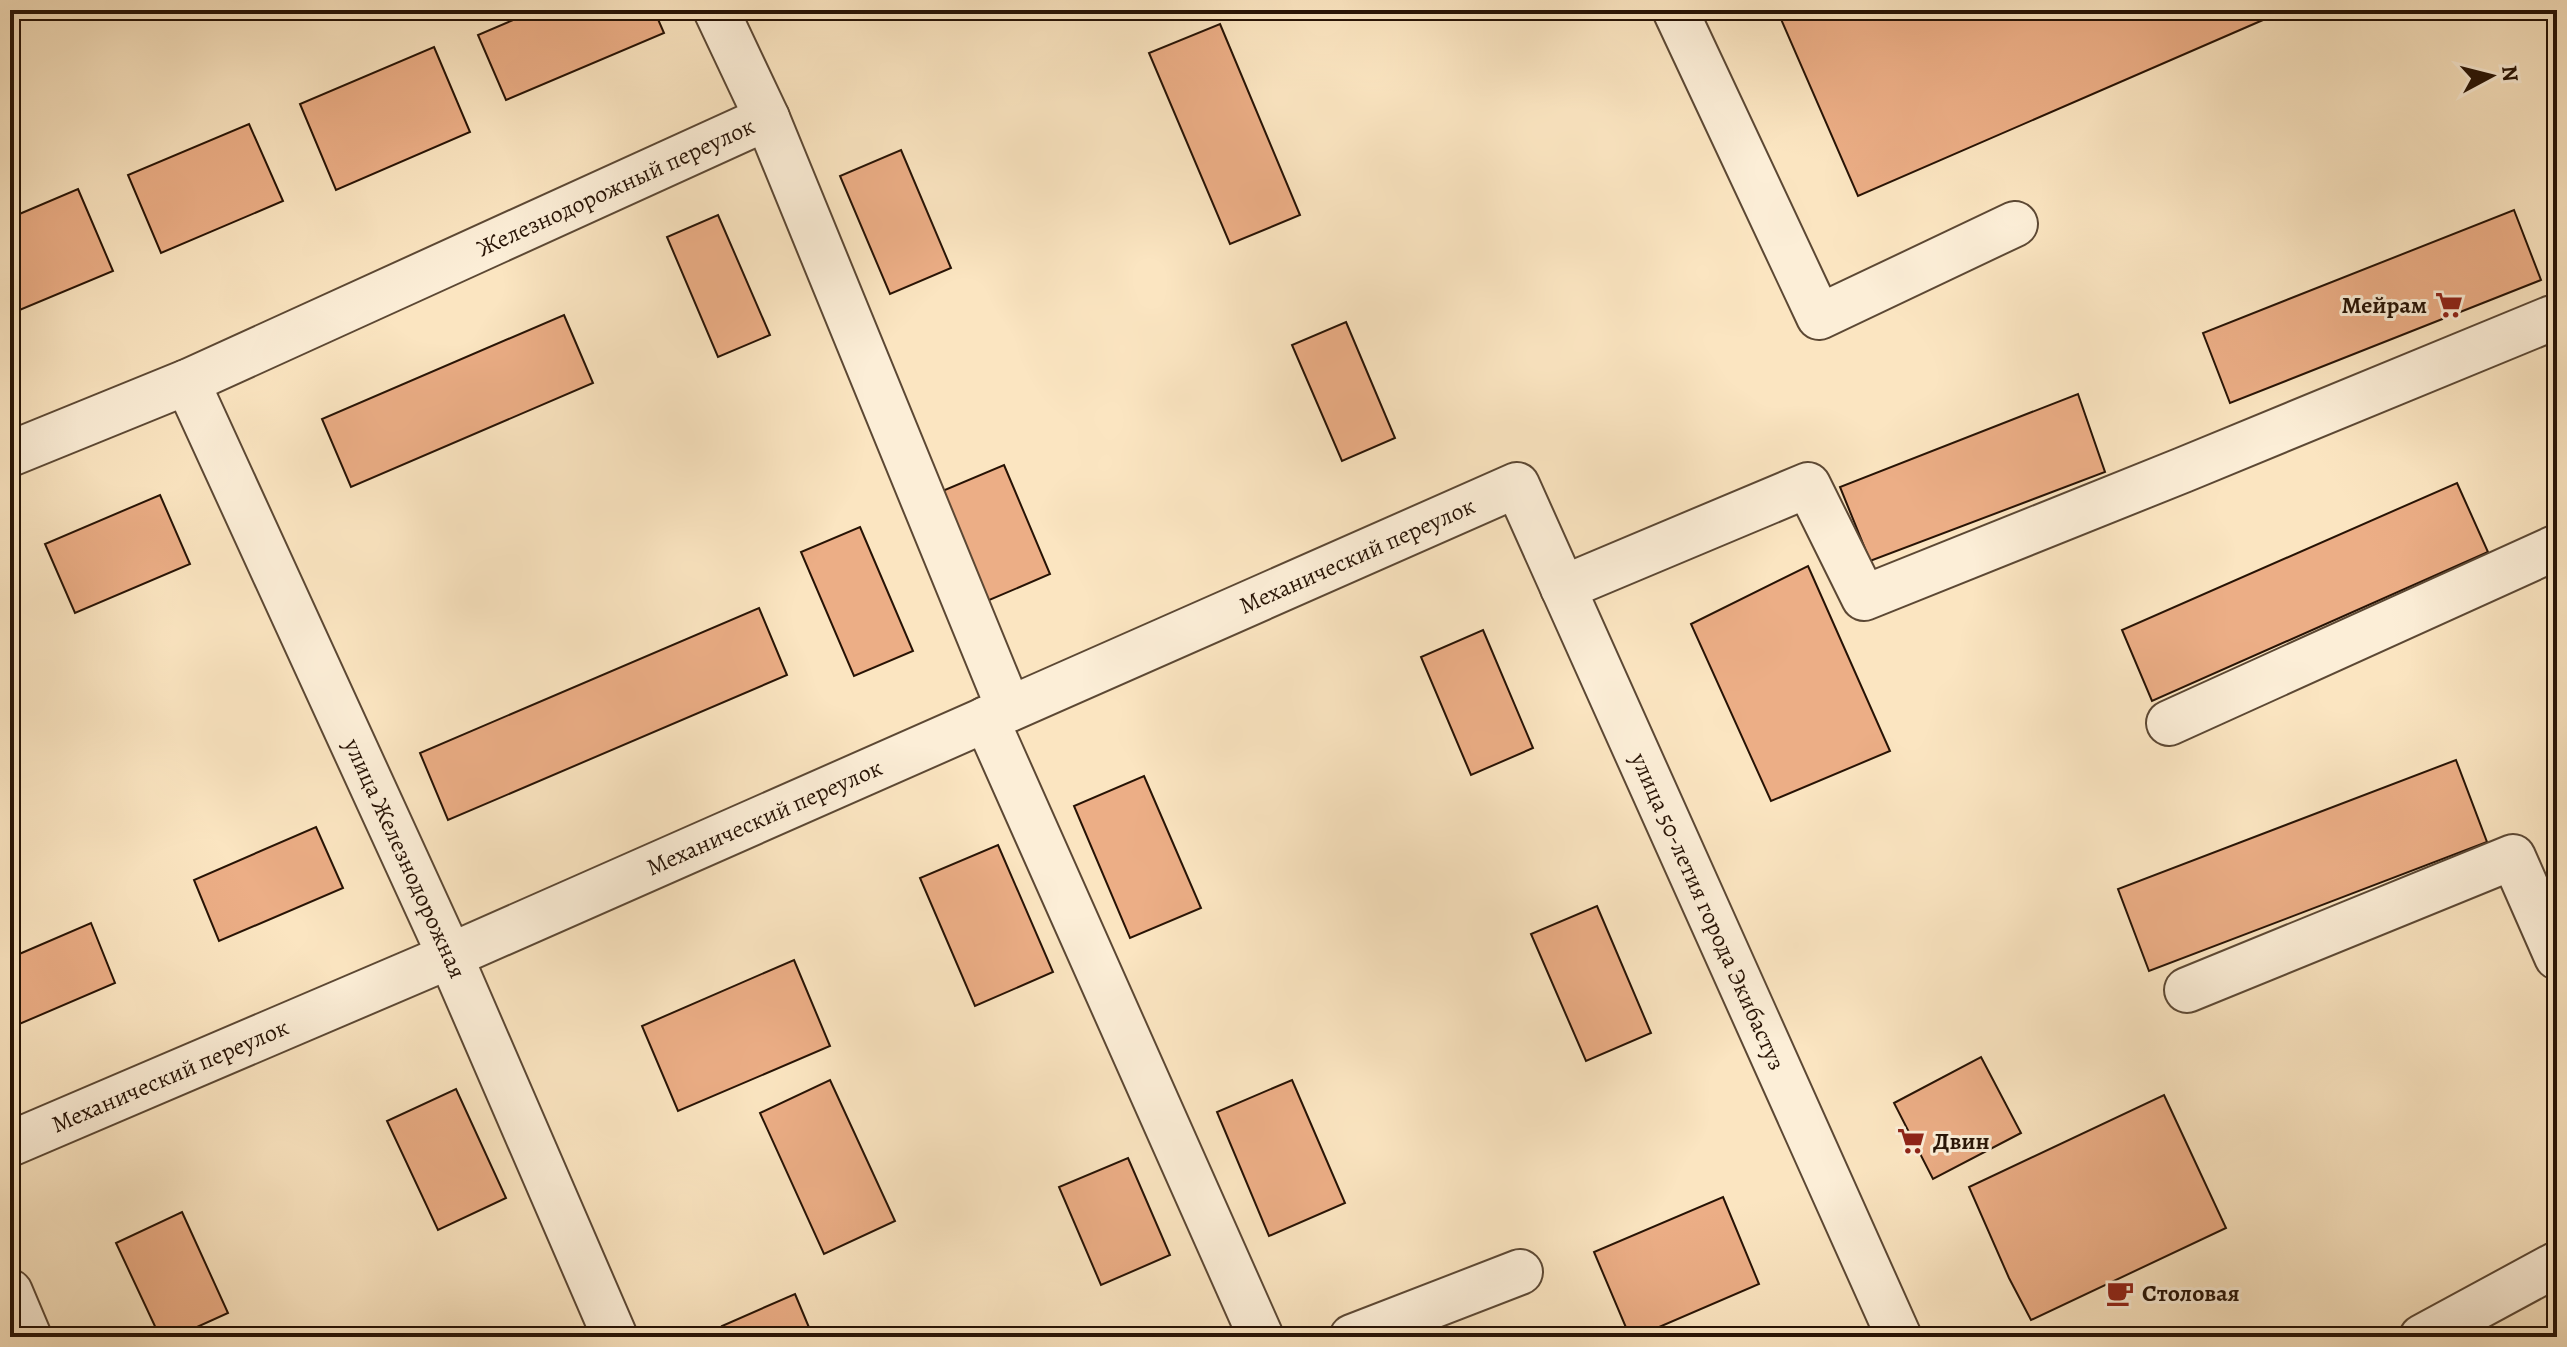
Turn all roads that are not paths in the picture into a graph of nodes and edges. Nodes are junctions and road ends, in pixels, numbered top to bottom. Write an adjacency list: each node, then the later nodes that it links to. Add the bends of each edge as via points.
1 (716, 10): 3 (street)
2 (1675, 10): 4 (street, via 1819,317)
3 (767, 118): 6 (street, Железнодорожный переулок); 11 (street, Железнодорожный переулок)
4 (2015, 224)
5 (2555, 322): 10 (street, via 1864,598 1808,485)
6 (187, 382): 7 (street, Железнодорожный переулок); 13 (street, улица Железнодорожная)
7 (10, 454)
8 (1517, 485): 10 (street, улица 50-летия города Экибастуз); 11 (street, Механический переулок)
9 (2557, 547): 12 (street)
10 (1563, 588): 24 (street, улица 50-летия города Экибастуз)
11 (998, 714): 13 (street, Механический переулок); 22 (street, Железнодорожный переулок)
12 (2169, 723)
13 (450, 956): 16 (street, Механический переулок); 21 (street, улица Железнодорожная)
14 (2557, 957): 15 (street, via 2513,857)
15 (2187, 990)
16 (10, 1144)
17 (2557, 1264): 25 (street)
18 (1520, 1272): 23 (street)
19 (10, 1292): 20 (street)
20 (29, 1337)
21 (615, 1337)
22 (1261, 1337)
23 (1352, 1337)
24 (1899, 1337)
25 (2422, 1337)

